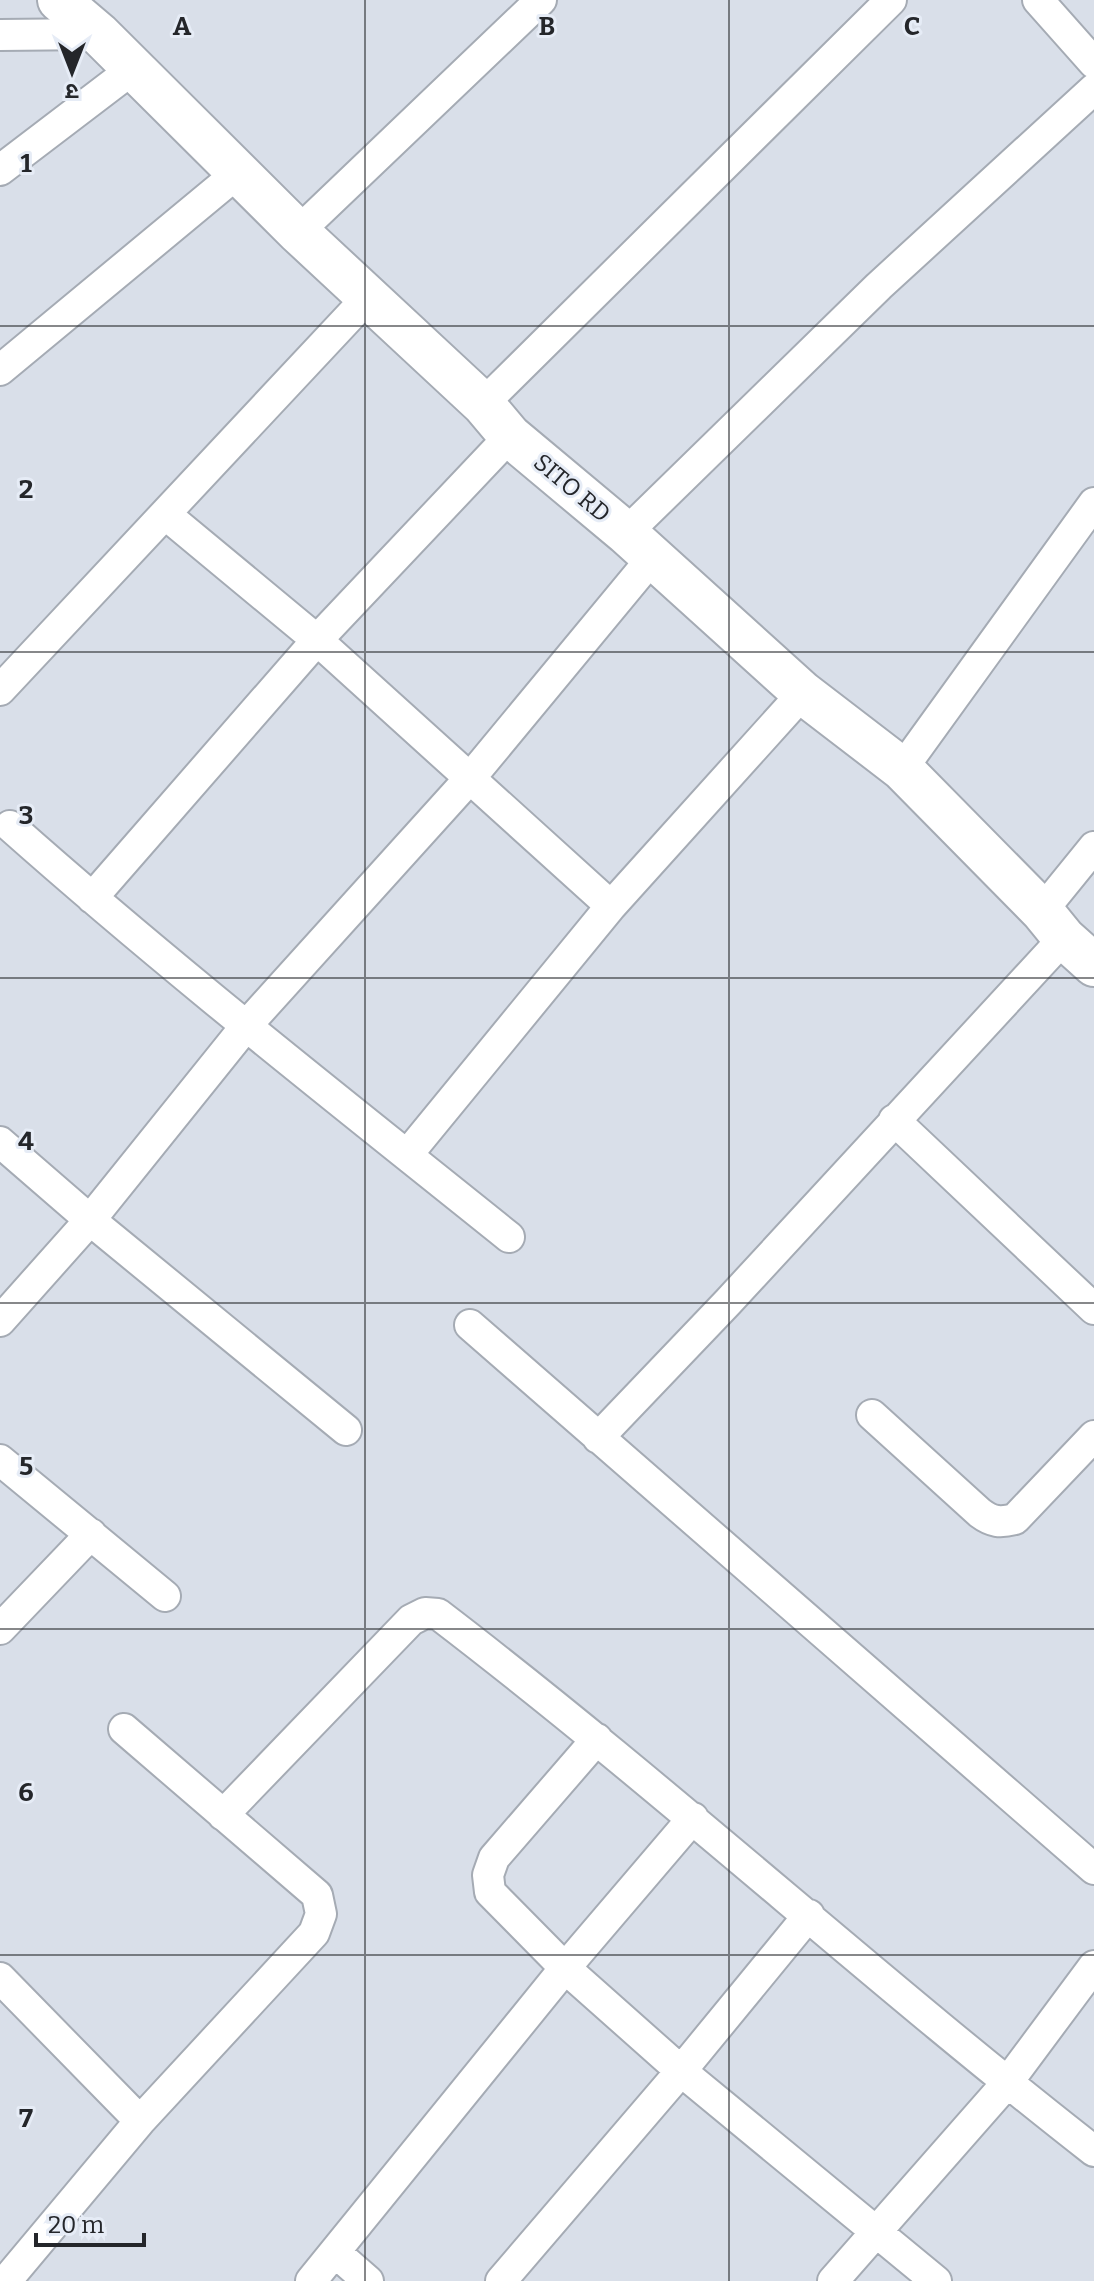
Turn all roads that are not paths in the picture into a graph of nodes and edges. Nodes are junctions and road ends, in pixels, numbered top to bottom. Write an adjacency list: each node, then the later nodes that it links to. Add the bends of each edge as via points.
1 (59, 0): 5 (main road, SITO RD)
2 (541, 0): 12 (street)
3 (891, 0): 15 (street)
4 (1038, 0): 7 (street)
5 (99, 34): 6 (street); 8 (main road, SITO RD)
6 (0, 35)
7 (1094, 63)
8 (134, 68): 10 (street); 11 (main road, SITO RD)
9 (1094, 89): 19 (street, via 879,286)
10 (0, 170)
11 (240, 171): 12 (main road, SITO RD); 14 (street)
12 (298, 232): 13 (main road, SITO RD)
13 (368, 297): 15 (main road, SITO RD); 18 (street)
14 (0, 370)
15 (483, 404): 16 (main road, SITO RD)
16 (510, 436): 19 (main road, SITO RD); 20 (street)
17 (1094, 503): 23 (street)
18 (165, 514): 20 (street); 21 (street)
19 (639, 545): 22 (main road, SITO RD); 24 (street)
20 (317, 640): 24 (street); 27 (street)
21 (0, 690)
22 (803, 693): 23 (main road, SITO RD); 28 (street)
23 (902, 769): 29 (main road, SITO RD)
24 (471, 777): 28 (street); 30 (street)
25 (10, 826): 27 (street)
26 (1094, 847): 29 (street)
27 (92, 898): 30 (street)
28 (611, 906): 33 (street)
29 (1067, 938): 31 (street)
30 (246, 1026): 33 (street); 34 (street)
31 (894, 1120): 36 (street); 41 (street)
32 (0, 1142): 34 (street)
33 (407, 1155): 35 (street)
34 (90, 1220): 37 (street); 40 (street)
35 (509, 1237)
36 (1094, 1309)
37 (0, 1321)
38 (470, 1325): 41 (street)
39 (872, 1415): 42 (street, via 980,1513 1001,1523 1015,1519)
40 (346, 1430)
41 (598, 1438): 51 (street)
42 (1091, 1446)
43 (0, 1460): 44 (street)
44 (91, 1534): 45 (street); 46 (street)
45 (165, 1596)
46 (0, 1629)
47 (124, 1729): 49 (street)
48 (597, 1739): 49 (street, via 438,1614 425,1613 411,1620); 50 (street); 54 (street, via 494,1858 488,1875 490,1892)
49 (223, 1815): 58 (street, via 317,1895 321,1914 314,1933)
50 (693, 1818): 52 (street); 54 (street)
51 (1094, 1869)
52 (809, 1915): 56 (street); 57 (street)
53 (1094, 1966): 57 (street)
54 (565, 1968): 56 (street); 61 (street)
55 (0, 1978): 58 (street)
56 (681, 2071): 60 (street); 65 (street)
57 (1007, 2083): 59 (street); 60 (street)
58 (140, 2121): 62 (street)
59 (1094, 2151)
60 (876, 2233): 66 (street); 67 (street)
61 (336, 2253): 63 (street); 64 (street)
62 (3, 2280)
63 (311, 2281)
64 (368, 2281)
65 (501, 2281)
66 (833, 2281)
67 (936, 2281)

